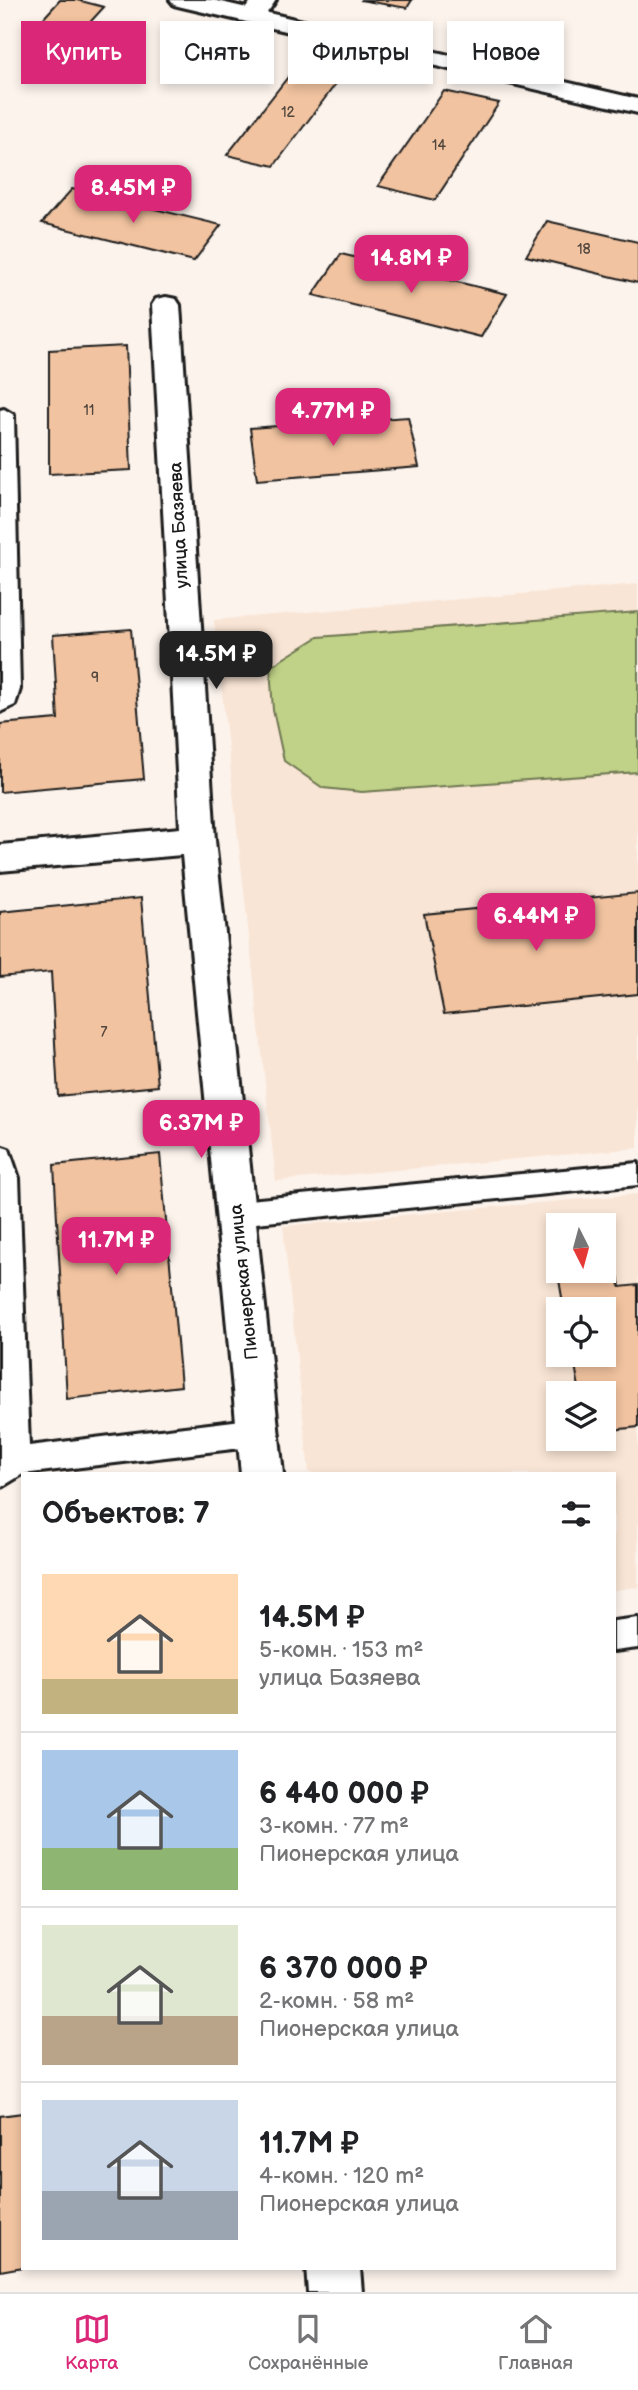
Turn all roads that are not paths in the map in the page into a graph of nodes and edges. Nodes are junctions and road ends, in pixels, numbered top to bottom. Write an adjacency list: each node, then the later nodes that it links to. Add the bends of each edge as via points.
1 (182, 0): 2 (street)
2 (258, 8): 3 (street)
3 (638, 106)
4 (166, 304): 8 (street, улица Базяева)
5 (4, 415): 6 (lane)
6 (3, 511): 7 (lane, via 9,689)
7 (0, 704)
8 (198, 841): 9 (street); 12 (street, Пионерская улица)
9 (0, 858)
10 (0, 1157): 14 (lane, via 6,1178)
11 (638, 1174): 12 (lane)
12 (237, 1213): 13 (street, Пионерская улица)
13 (258, 1432): 14 (lane); 15 (street, Пионерская улица)
14 (8, 1467)
15 (262, 1472)
16 (638, 1633): 17 (lane)
17 (616, 1636)
18 (333, 2270): 19 (street)
19 (335, 2292)

